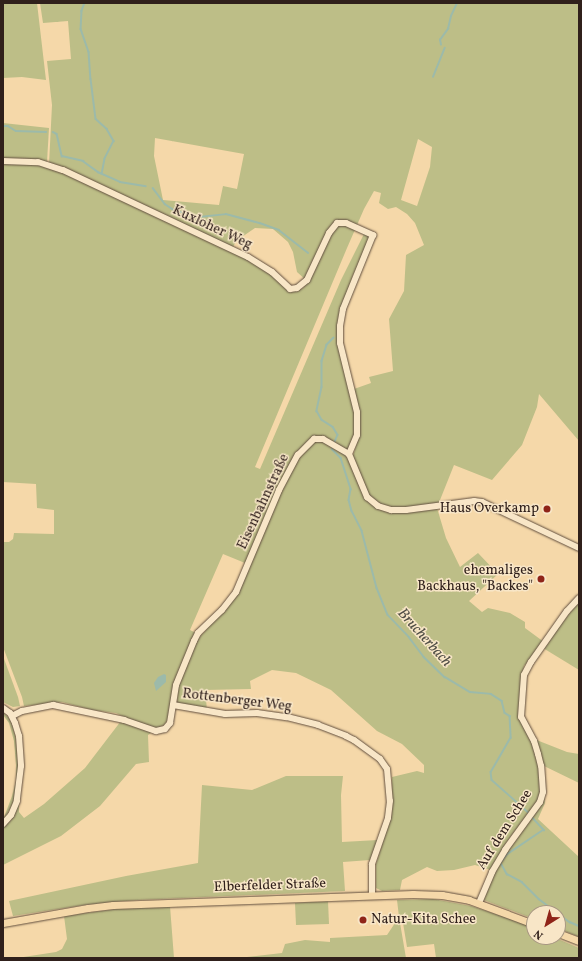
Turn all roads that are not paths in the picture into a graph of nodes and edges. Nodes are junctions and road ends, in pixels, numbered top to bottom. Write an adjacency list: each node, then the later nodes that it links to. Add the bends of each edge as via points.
1 (3, 161): 2 (street, Kuxloher Weg, via 38,162 63,170 248,257 272,272 290,289 297,288 307,280 329,233 337,223 346,223 373,236 345,302 340,326 340,343 357,412 357,435)
2 (349, 454): 3 (street, via 367,497 378,506 391,510 406,510 482,502); 5 (street, Eisenbahnstraße, via 323,439 314,439 298,455 279,490 236,592 198,633 194,641 176,685)
3 (579, 548)
4 (579, 598): 10 (street, Auf dem Schee, via 567,611 524,675 521,717 534,740 543,792 540,802 492,872)
5 (173, 705): 7 (street, Rottenberger Weg, via 168,726 156,731 124,720 53,705 22,710); 9 (street, Rottenberger Weg, via 225,714 257,713 318,725 354,740 380,759 387,769 390,801 388,818 372,864)
6 (3, 708): 7 (street)
7 (12, 716): 8 (street, via 20,749 20,786 14,807)
8 (3, 824)
9 (372, 895): 10 (main road, Elberfelder Straße, via 438,895); 12 (main road, Elberfelder Straße, via 113,905)
10 (479, 903): 11 (main road, Elberfelder Straße)
11 (526, 921)
12 (3, 923)
13 (566, 936): 14 (main road)
14 (579, 941)

